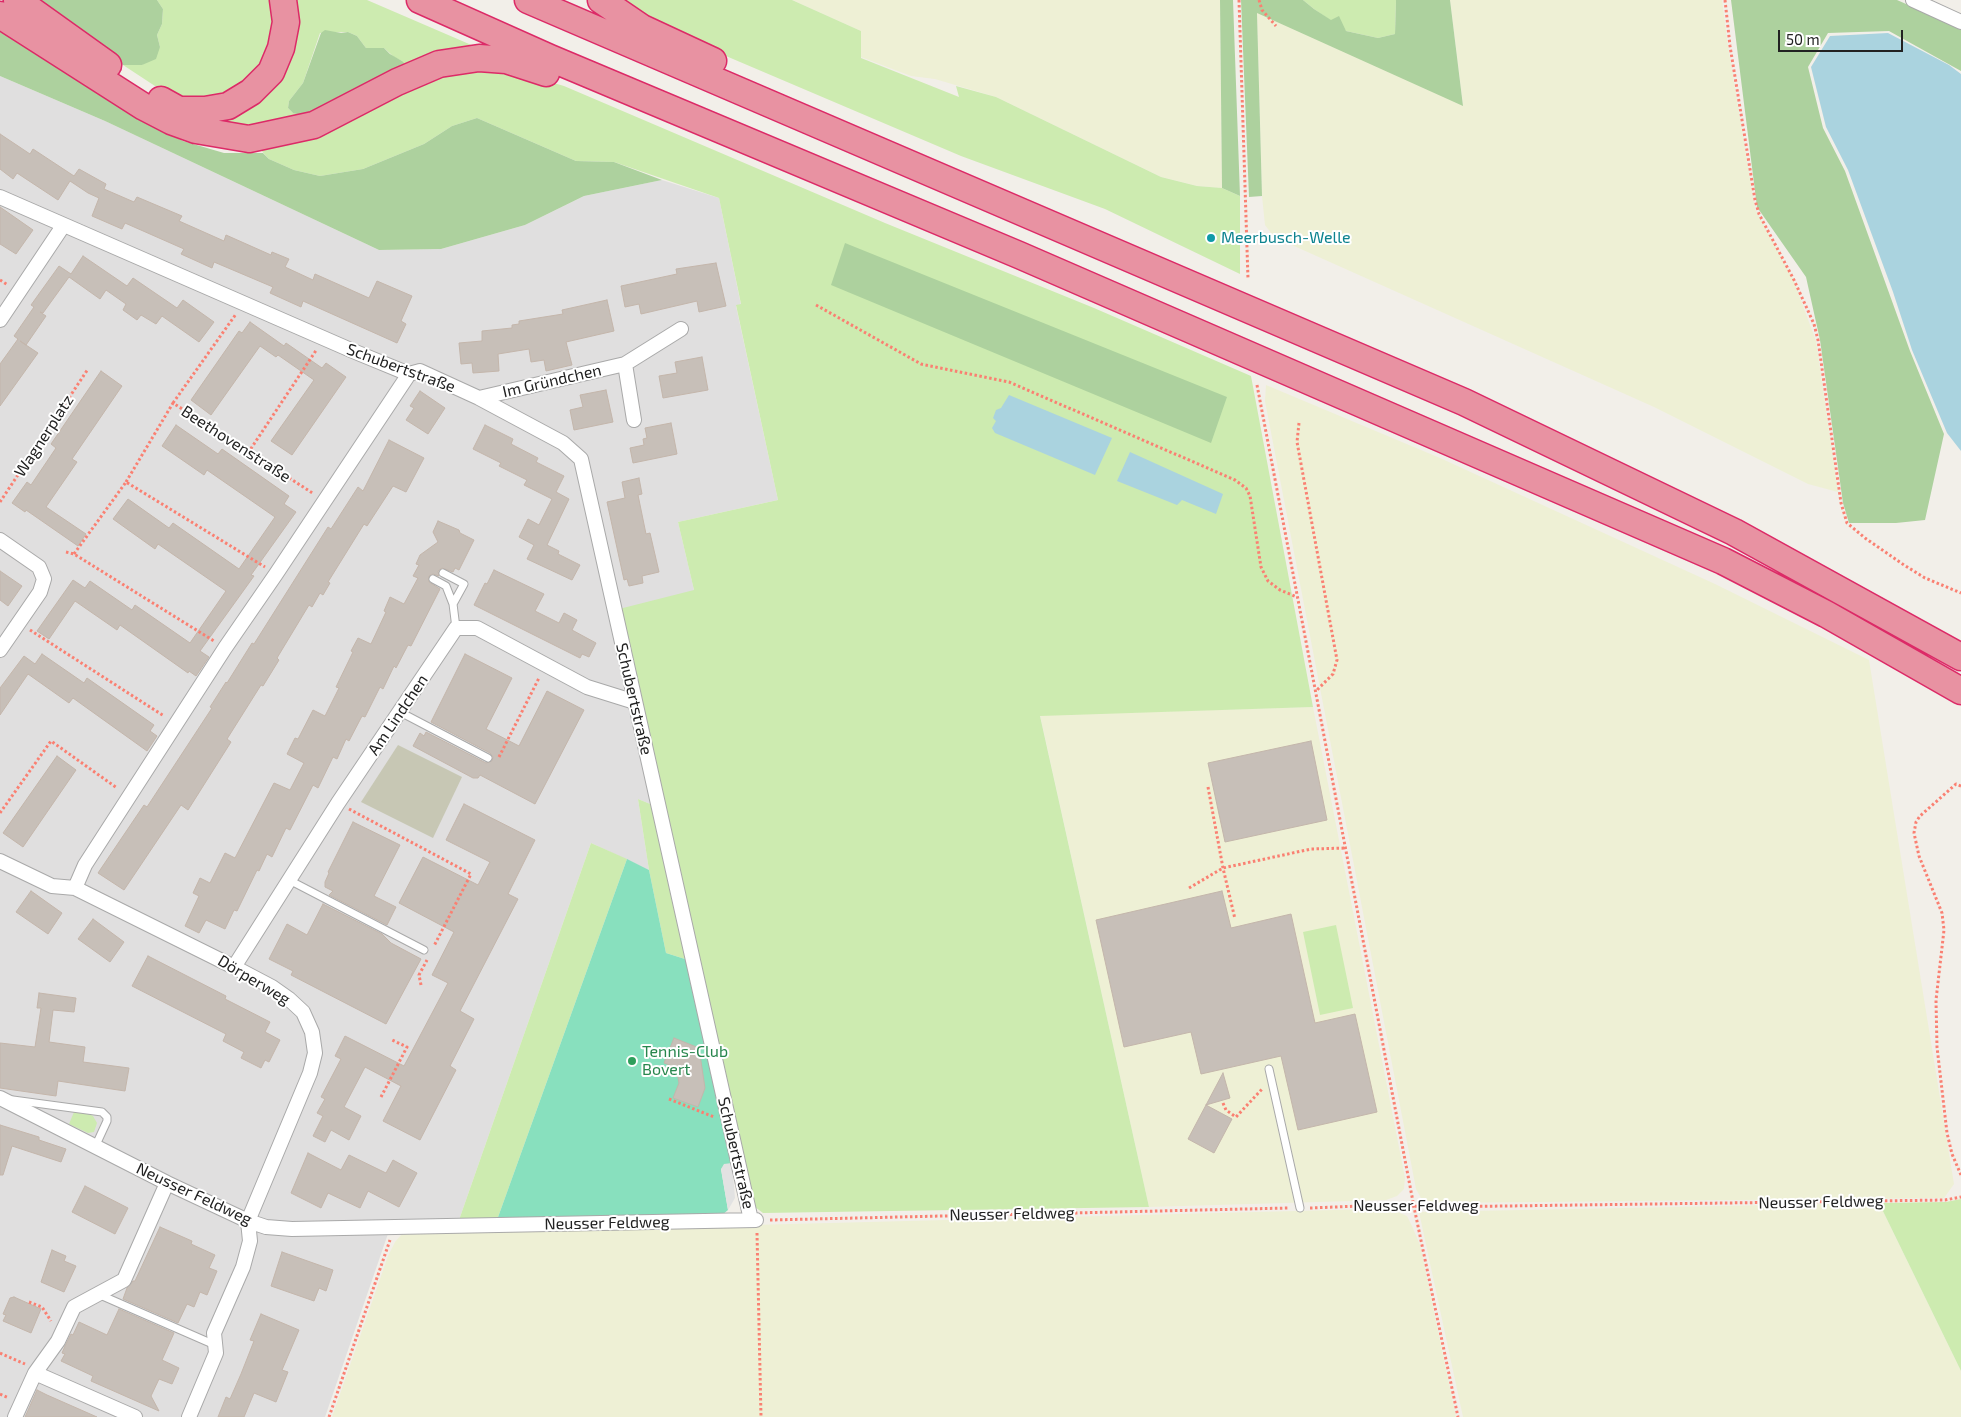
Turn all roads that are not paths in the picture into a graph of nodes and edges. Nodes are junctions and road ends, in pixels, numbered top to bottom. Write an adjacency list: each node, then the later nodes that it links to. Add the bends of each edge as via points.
1 (16, 0): 2 (highway, via 148,94 179,110 206,110 228,106 251,92 270,72 281,48 286,22)
2 (283, 0)
3 (420, 0): 10 (highway)
4 (528, 0): 9 (highway)
5 (601, 0): 9 (highway, via 642,28 725,66)
6 (1913, 0): 8 (street)
7 (0, 15): 10 (highway, via 164,117 196,130 249,139 314,125 438,64 479,58 506,60 531,67 661,120)
8 (1961, 22)
9 (776, 106): 25 (highway, via 1464,402 1734,532)
10 (702, 122): 26 (highway, via 1019,255 1722,561 1826,614)
11 (0, 197): 12 (street, Schubertstraße)
12 (63, 226): 13 (street); 16 (street, Schubertstraße)
13 (0, 320)
14 (681, 329): 15 (street, Im Gründchen)
15 (625, 364): 17 (street, Im Gründchen); 18 (street, Im Gründchen)
16 (409, 374): 17 (street, Schubertstraße, via 420,372); 32 (street, via 128,796 85,865)
17 (479, 398): 27 (street, Schubertstraße, via 563,443 581,459)
18 (634, 420)
19 (0, 540): 24 (street, via 39,567 44,579 40,592)
20 (443, 573): 22 (lane, via 464,584)
21 (433, 579): 22 (lane, via 446,586)
22 (453, 604): 23 (lane)
23 (456, 628): 27 (street, via 477,628 588,686); 28 (street, Am Lindchen)
24 (0, 650)
25 (1961, 658)
26 (1961, 691)
27 (635, 702): 40 (street, Schubertstraße)
28 (400, 712): 29 (lane); 31 (street, Am Lindchen)
29 (488, 758)
30 (0, 861): 32 (street, Dörperweg, via 52,886)
31 (289, 880): 33 (lane); 34 (street, Am Lindchen)
32 (75, 888): 34 (street, Dörperweg)
33 (424, 950)
34 (234, 966): 41 (street, Dörperweg, via 272,987 303,1012 312,1032 315,1053 310,1073)
35 (1269, 1069): 39 (lane)
36 (2, 1099): 37 (street, Neusser Feldweg); 37 (lane, Neusser Feldweg, via 102,1112 107,1121)
37 (95, 1147): 38 (street, Neusser Feldweg)
38 (167, 1183): 41 (street, Neusser Feldweg); 42 (street, via 124,1280)
39 (1300, 1208)
40 (754, 1220): 41 (street, Neusser Feldweg, via 292,1229 266,1227)
41 (248, 1221): 43 (street, via 250,1241 243,1267 214,1333)
42 (98, 1294): 43 (lane); 44 (street, via 74,1307 58,1341)
43 (215, 1345): 47 (street, via 216,1353)
44 (36, 1371): 45 (street); 46 (street)
45 (15, 1417)
46 (135, 1417)
47 (189, 1417)

